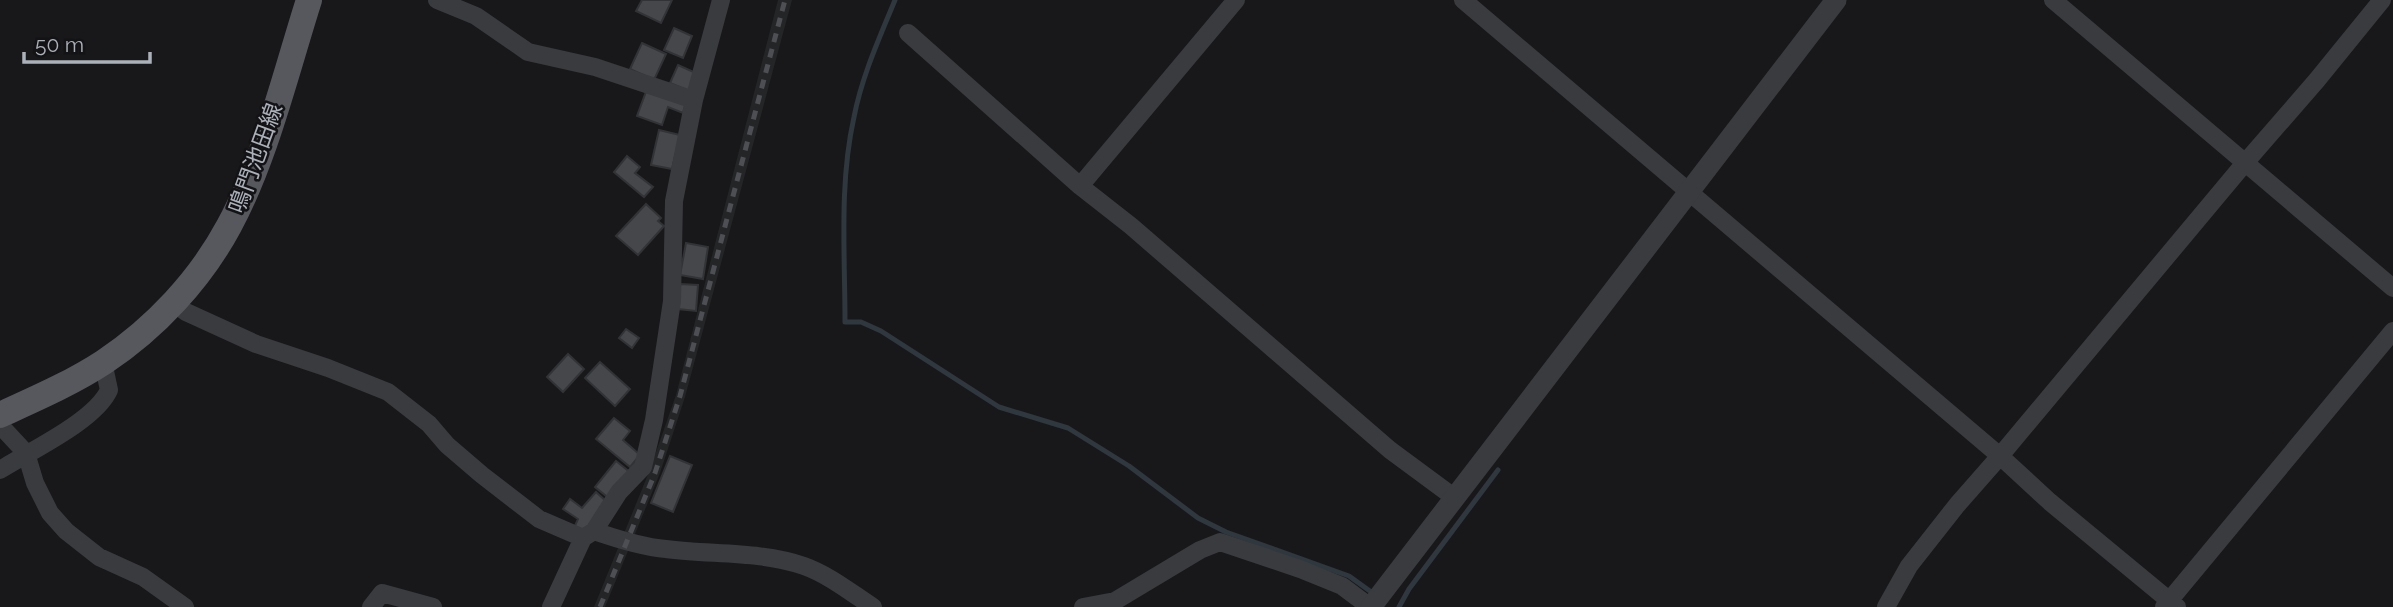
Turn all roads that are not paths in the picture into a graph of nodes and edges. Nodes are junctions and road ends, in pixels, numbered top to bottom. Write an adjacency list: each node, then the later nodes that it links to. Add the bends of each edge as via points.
1 (309, 0): 15 (main road, 鳴門池田線, via 250,181 229,227)
2 (437, 0): 10 (street, via 476,16 528,52 595,67)
3 (721, 0): 10 (street)
4 (1236, 0): 12 (street)
5 (1463, 0): 13 (street)
6 (1836, 0): 13 (street)
7 (2053, 0): 11 (street)
8 (2382, 0): 11 (street)
9 (908, 33): 12 (street)
10 (694, 100): 24 (street, via 674,201 672,301 643,467)
11 (2244, 164): 14 (street); 21 (street)
12 (1080, 186): 23 (street, via 1390,450)
13 (1689, 192): 21 (street); 23 (street)
14 (2393, 288)
15 (174, 303): 17 (main road, 鳴門池田線); 24 (street, via 256,344 388,392 539,519)
16 (2393, 331): 26 (street)
17 (103, 362): 18 (main road, 鳴門池田線); 20 (street, via 109,390 100,406)
18 (0, 415)
19 (0, 425): 20 (street)
20 (26, 453): 22 (street); 27 (street, via 50,513 65,531)
21 (2000, 457): 26 (street); 33 (street, via 1909,566)
22 (0, 470)
23 (1455, 498): 25 (street)
24 (589, 535): 30 (street); 31 (street, via 801,565)
25 (1375, 602): 32 (street, via 1300,569 1220,542 1115,601)
26 (2170, 605)
27 (186, 607)
28 (371, 607): 29 (street, via 382,593)
29 (433, 607)
30 (551, 607)
31 (873, 607)
32 (1083, 607)
33 (1886, 607)

